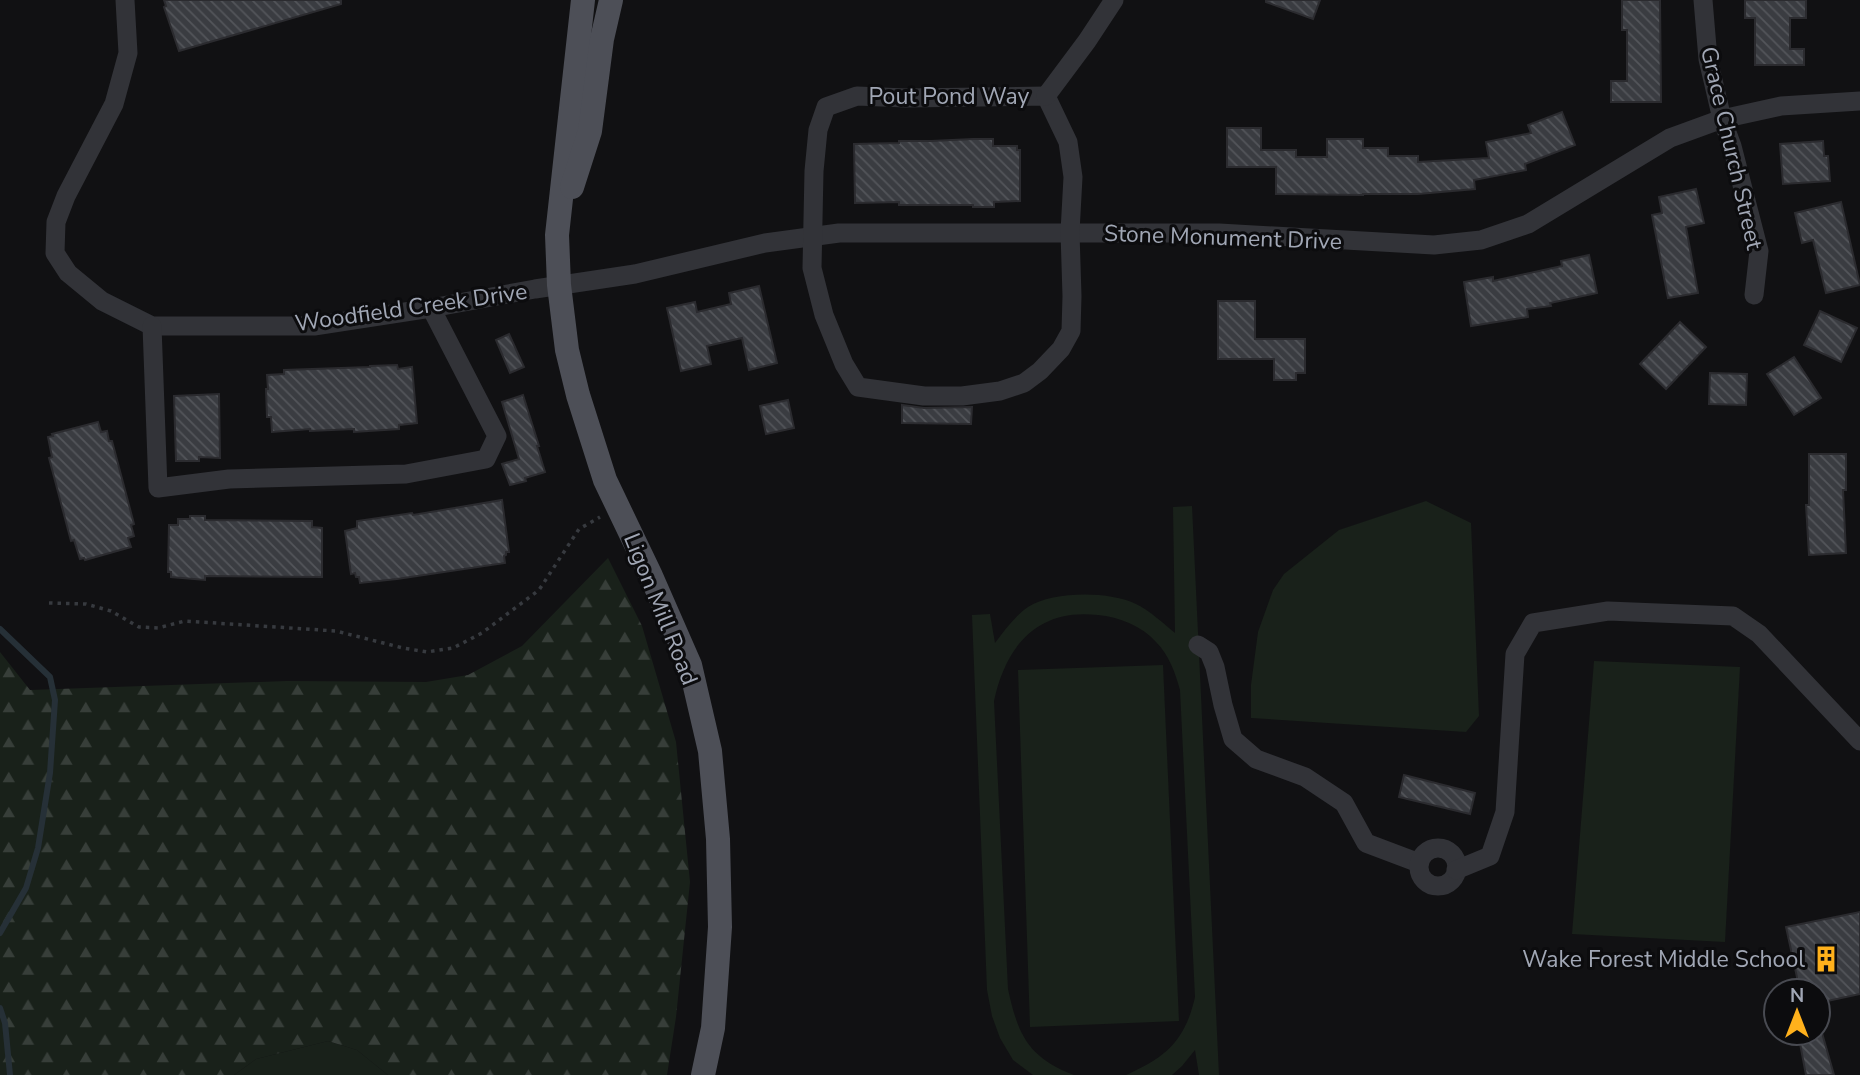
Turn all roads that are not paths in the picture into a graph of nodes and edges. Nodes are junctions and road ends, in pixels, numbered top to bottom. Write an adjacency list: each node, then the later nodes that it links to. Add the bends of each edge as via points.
1 (125, 0): 15 (street, Woodfield Creek Drive, via 128,53 114,104 66,196 56,222 55,253 68,273 102,301)
2 (583, 0): 10 (main road, Ligon Mill Road)
3 (611, 0): 10 (main road, Ligon Mill Road, via 590,131)
4 (1114, 0): 6 (street, Pout Pond Way)
5 (1703, 0): 8 (street, Grace Church Street, via 1708,59)
6 (1046, 96): 9 (street, Pout Pond Way, via 1068,142 1073,177); 11 (street, Pout Pond Way, via 857,96 826,107 818,130)
7 (1860, 101): 8 (street, Stone Monument Drive, via 1781,106)
8 (1722, 120): 9 (street, Stone Monument Drive, via 1670,138 1528,224 1481,240 1434,245 1219,233); 13 (street, Grace Church Street, via 1759,251)
9 (1070, 232): 11 (street, Stone Monument Drive); 11 (street, Pout Pond Way, via 1070,331 1060,349 1024,383 962,396 858,387 824,315 812,268)
10 (557, 235): 12 (main road, Ligon Mill Road)
11 (814, 236): 12 (street, Stone Monument Drive, via 635,274)
12 (559, 285): 14 (street, Woodfield Creek Drive); 18 (main road, Ligon Mill Road, via 567,350 605,480 690,665 710,751 720,927 713,1028)
13 (1755, 295)
14 (431, 308): 15 (street, Woodfield Creek Drive, via 314,326); 15 (street, via 497,436 486,459 406,474 229,479 158,488)
15 (152, 326)
16 (1198, 645): 17 (street, via 1209,652 1216,667 1234,739 1256,759 1305,777 1344,803 1366,842 1419,863 1425,852 1438,848 1450,852 1456,870 1490,856 1505,812 1515,654 1533,622 1608,611 1733,617 1759,634)
17 (1860, 741)
18 (703, 1075)

